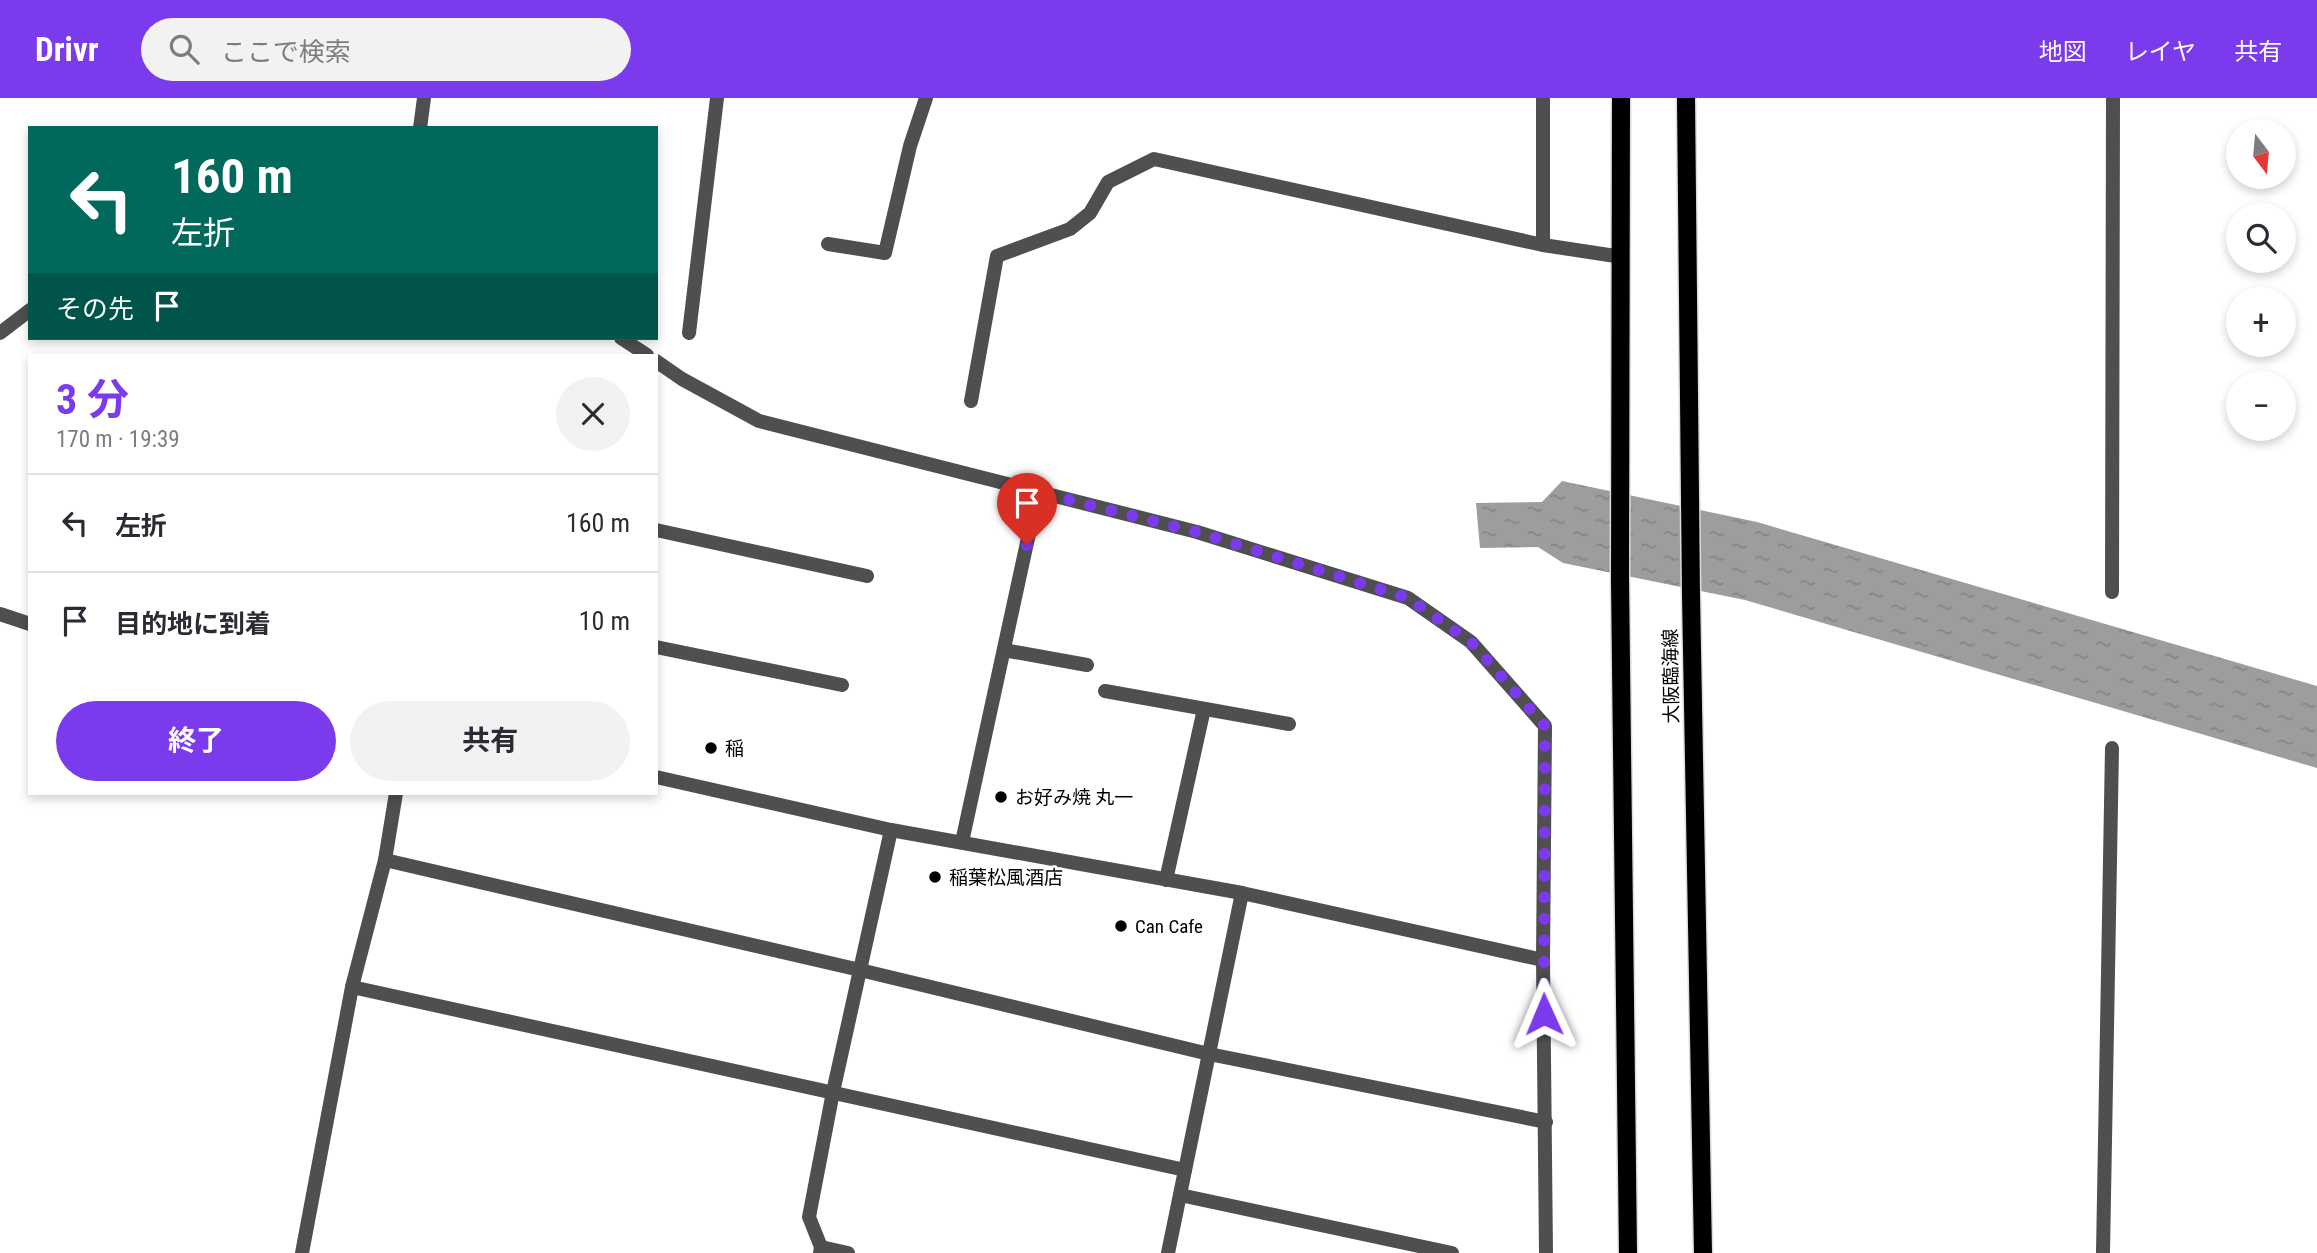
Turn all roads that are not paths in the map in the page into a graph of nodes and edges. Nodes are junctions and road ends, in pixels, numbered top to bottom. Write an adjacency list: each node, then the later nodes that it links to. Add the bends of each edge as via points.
1 (424, 98): 8 (street)
2 (717, 98): 14 (street)
3 (926, 98): 9 (street, via 885,253)
4 (1543, 98): 10 (street)
5 (1621, 98): 11 (main road)
6 (1686, 98): 55 (main road, 大阪臨海線)
7 (2113, 98): 22 (street)
8 (420, 126)
9 (828, 244)
10 (1543, 245): 11 (street); 18 (street, via 1154,159 1108,182 1090,213 1070,229 997,256)
11 (1622, 257): 54 (main road, via 1620,580)
12 (28, 312): 13 (street)
13 (0, 333)
14 (689, 333)
15 (624, 340): 16 (street)
16 (645, 354)
17 (658, 363): 19 (street, via 759,421)
18 (971, 401)
19 (1038, 492): 26 (street); 40 (street, via 1197,532 1408,598 1471,642 1545,726)
20 (658, 530): 21 (street)
21 (867, 576)
22 (2112, 592)
23 (0, 614): 24 (street)
24 (28, 623)
25 (658, 647): 28 (street)
26 (1004, 650): 27 (street); 36 (street)
27 (1087, 665)
28 (842, 685)
29 (1105, 691): 30 (street)
30 (1204, 709): 31 (street); 38 (street)
31 (1289, 724)
32 (2112, 748): 56 (street)
33 (658, 777): 35 (street)
34 (396, 795): 37 (street)
35 (891, 830): 36 (street); 41 (street)
36 (962, 842): 38 (street)
37 (385, 860): 41 (street); 42 (street)
38 (1166, 880): 39 (street)
39 (1242, 893): 40 (street); 43 (street)
40 (1543, 960): 45 (street)
41 (860, 970): 43 (street); 44 (street)
42 (352, 987): 44 (street); 49 (street)
43 (1209, 1054): 45 (street); 46 (street)
44 (833, 1092): 46 (street); 48 (street, via 809,1217)
45 (1546, 1122): 53 (street)
46 (1185, 1170): 47 (street)
47 (1180, 1195): 51 (street); 52 (street)
48 (820, 1250): 50 (street)
49 (302, 1253)
50 (848, 1253)
51 (1168, 1253)
52 (1452, 1253)
53 (1546, 1253)
54 (1629, 1253)
55 (1703, 1253)
56 (2103, 1253)

